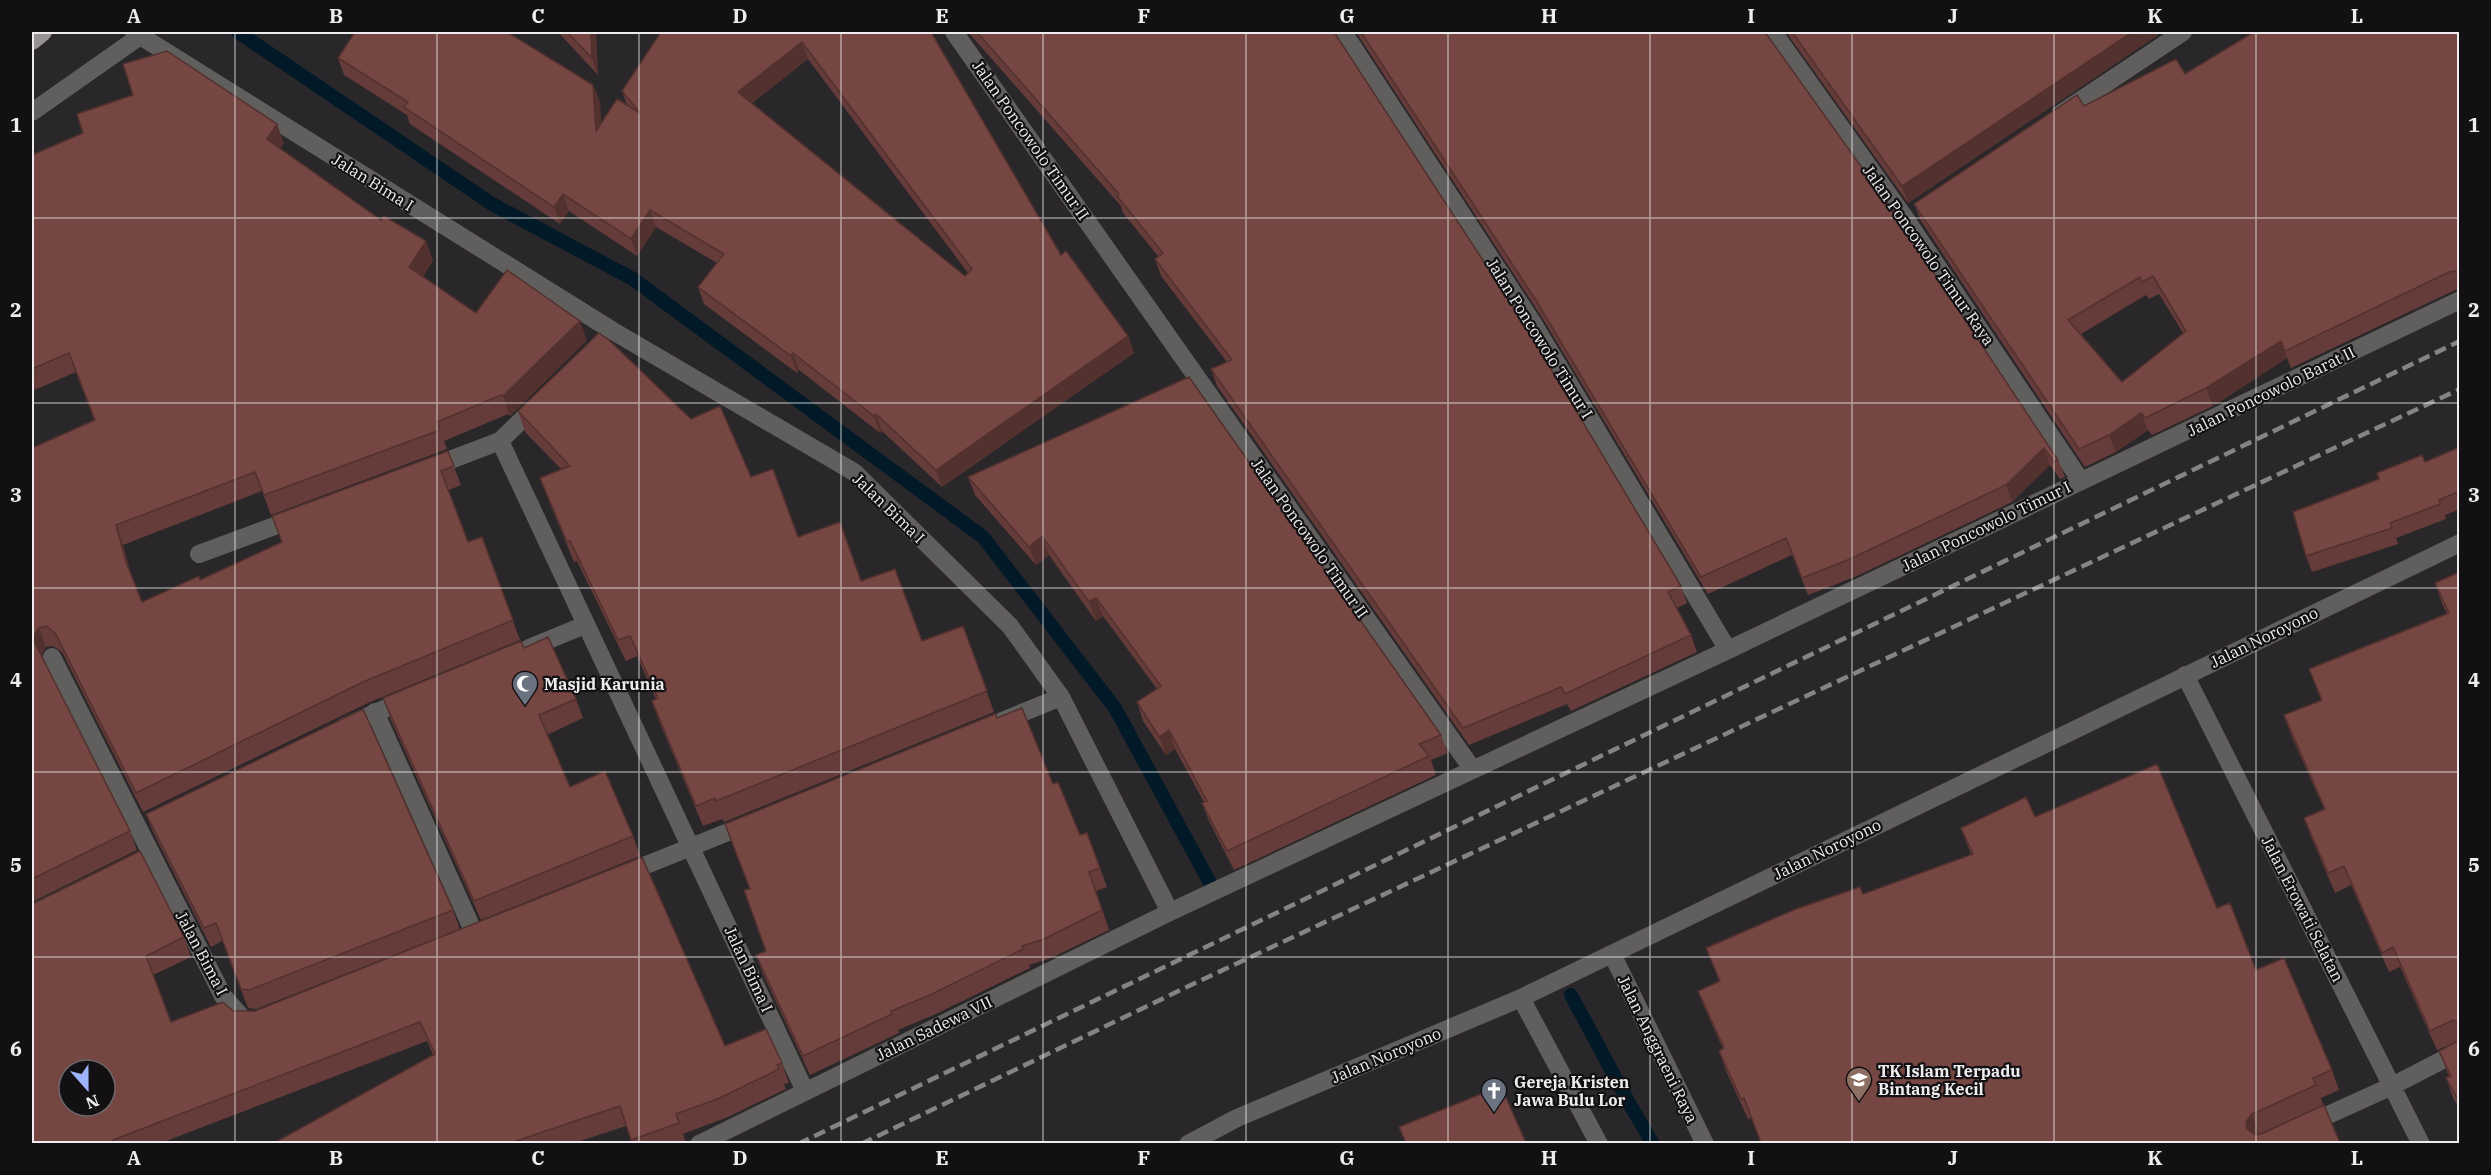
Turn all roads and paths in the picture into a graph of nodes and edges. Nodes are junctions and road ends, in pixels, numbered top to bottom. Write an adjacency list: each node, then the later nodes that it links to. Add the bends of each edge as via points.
1 (44, 32): 7 (main road)
2 (954, 32): 30 (street, Jalan Poncowolo Timur II)
3 (1343, 32): 21 (street, Jalan Poncowolo Timur I, via 1534,325)
4 (1773, 32): 16 (street, Jalan Poncowolo Timur Raya, via 1910,215)
5 (2183, 32): 9 (street)
6 (140, 33): 8 (street); 11 (street, Jalan Bima I)
7 (32, 41)
8 (32, 112)
9 (2044, 125)
10 (2460, 300): 16 (street, Jalan Poncowolo Barat II)
11 (613, 331): 12 (street); 26 (street, Jalan Bima I, via 854,472 1010,626)
12 (597, 347)
13 (548, 394): 14 (street)
14 (500, 441): 15 (street); 20 (street, Jalan Bima I)
15 (411, 475)
16 (2081, 481): 21 (street, Jalan Poncowolo Timur I)
17 (310, 512): 19 (street)
18 (2460, 543): 24 (street, Jalan Noroyono)
19 (199, 554)
20 (585, 625): 23 (street); 32 (street, Jalan Bima I)
21 (1728, 650): 30 (street, Jalan Poncowolo Timur I)
22 (52, 657): 38 (street, Jalan Bima I, via 143,825 146,859 223,996 244,1020)
23 (508, 657)
24 (2185, 675): 36 (street, Jalan Noroyono); 40 (street, Jalan Erowati Selatan)
25 (430, 689): 27 (street)
26 (1061, 697): 28 (street); 34 (street, Jalan Bima I)
27 (375, 712): 29 (street); 35 (street, via 469,937)
28 (986, 728)
29 (332, 733)
30 (1473, 770): 34 (street)
31 (769, 816): 32 (street)
32 (693, 847): 33 (street); 41 (street, Jalan Bima I)
33 (605, 882)
34 (1170, 912): 41 (street, Jalan Sadewa VII)
35 (496, 926)
36 (1612, 954): 37 (street, Jalan Noroyono); 45 (street, Jalan Anggraeni Raya)
37 (1521, 998): 43 (street, Jalan Noroyono, via 1237,1118); 44 (street)
38 (268, 1015)
39 (2460, 1051): 40 (street)
40 (2392, 1086): 46 (street); 47 (street, Jalan Erowati Selatan)
41 (805, 1091): 42 (street, Jalan Sadewa VII)
42 (699, 1143)
43 (1188, 1143)
44 (1599, 1143)
45 (1705, 1143)
46 (2264, 1143)
47 (2421, 1143)

